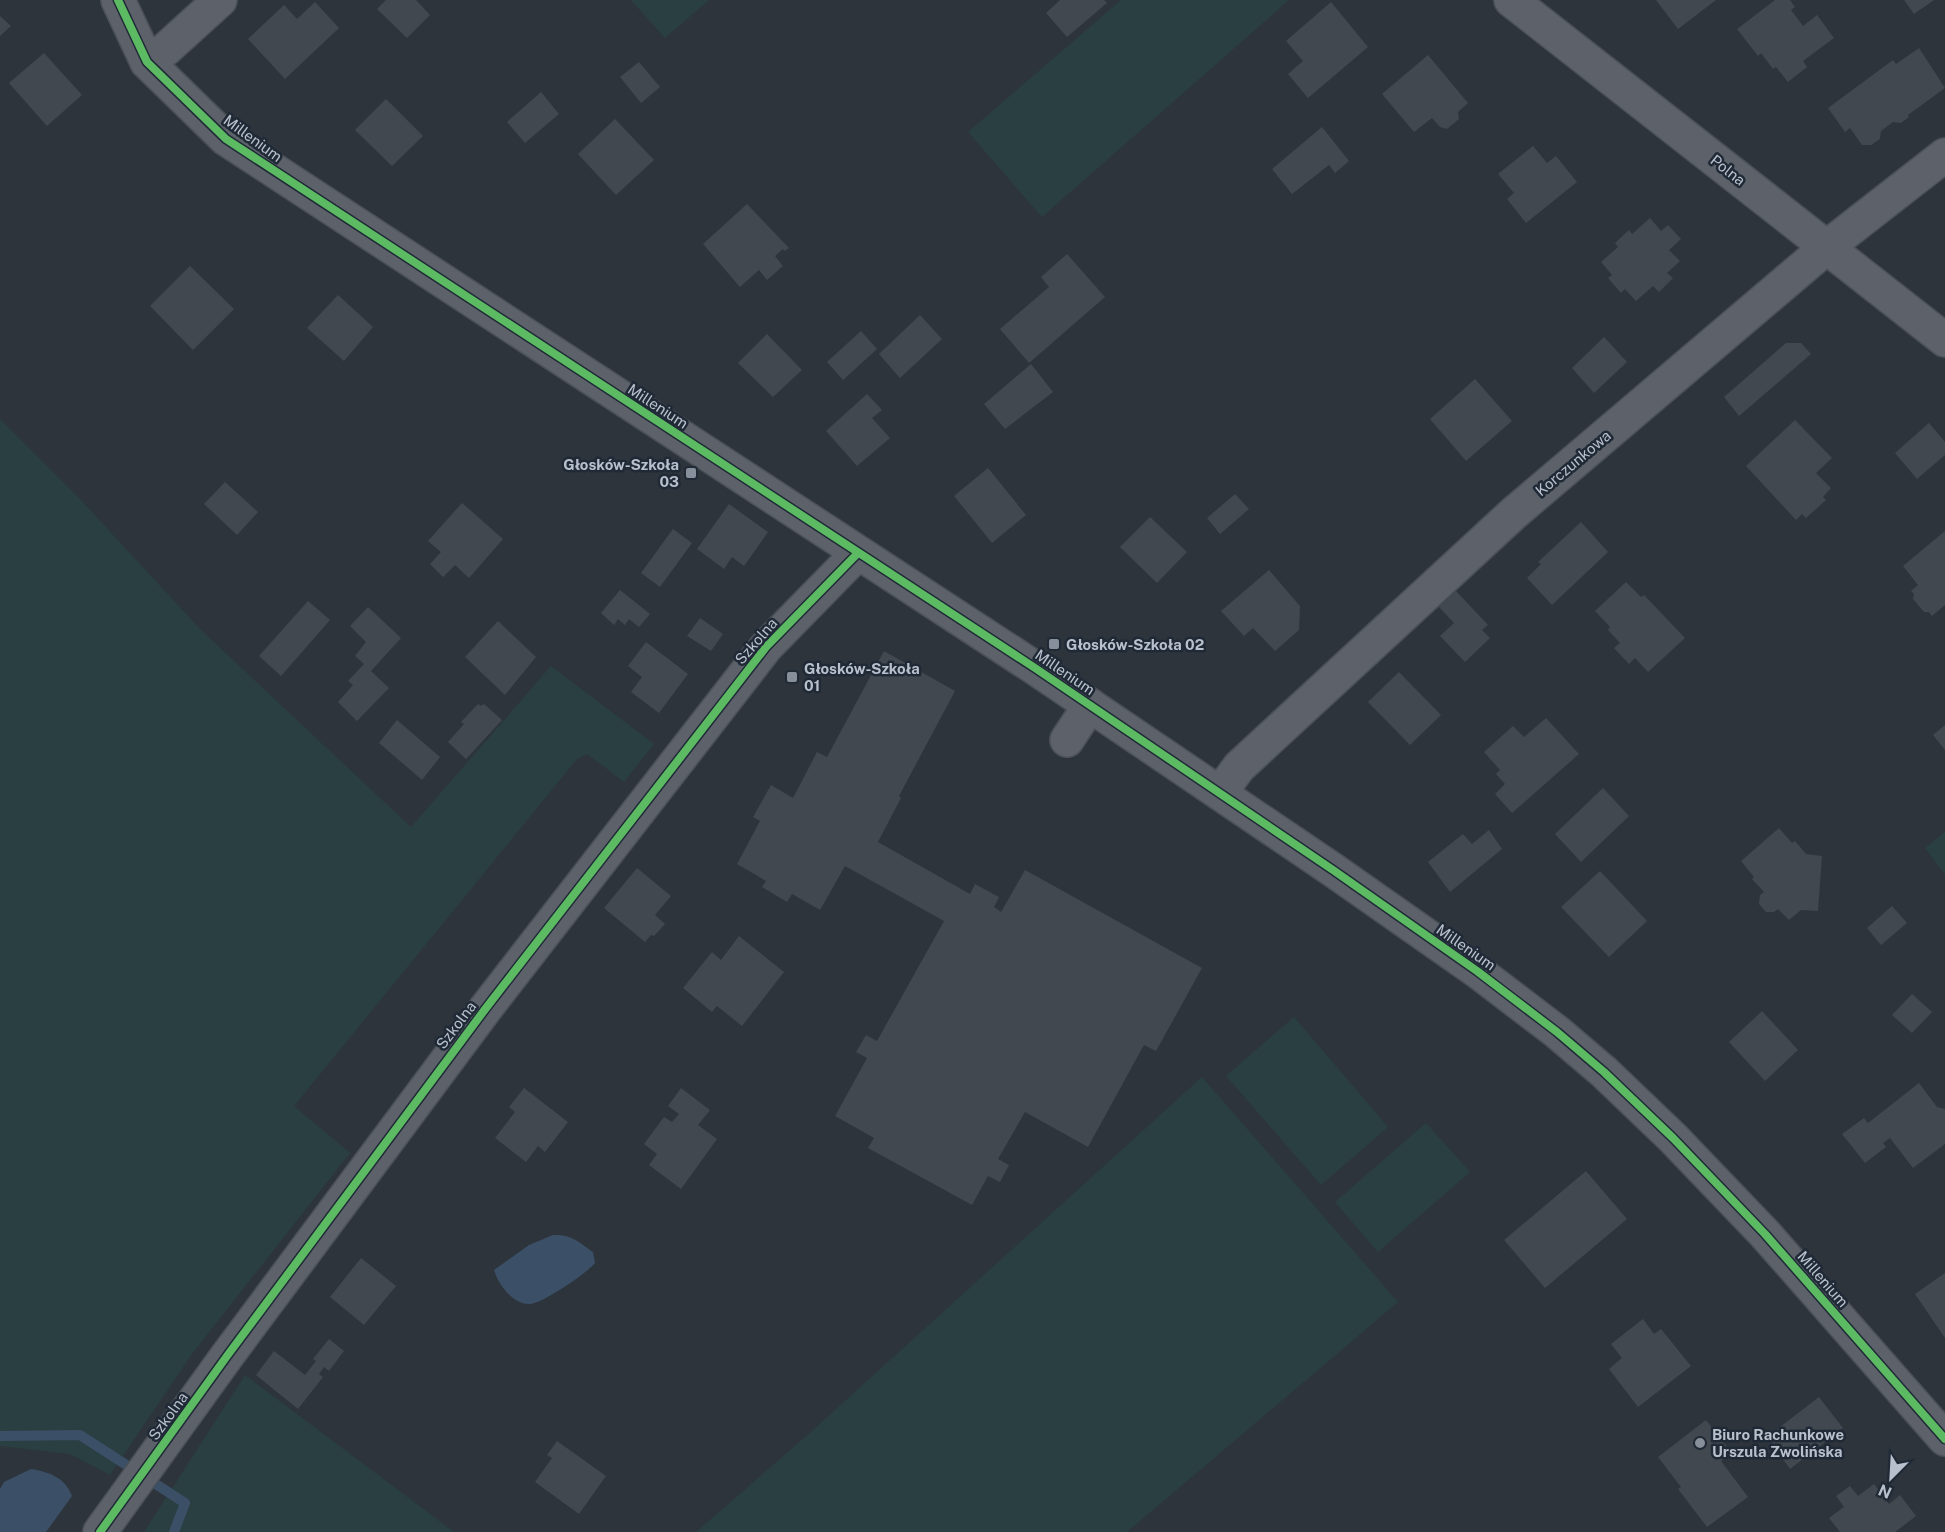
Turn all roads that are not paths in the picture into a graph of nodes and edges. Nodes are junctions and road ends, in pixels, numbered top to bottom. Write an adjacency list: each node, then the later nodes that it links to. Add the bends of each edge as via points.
1 (118, 0): 4 (street, Millenium)
2 (220, 0): 4 (street)
3 (1510, 0): 6 (street, Polna)
4 (147, 62): 8 (street, Millenium, via 226,139)
5 (1945, 154): 6 (street, Korczunkowa)
6 (1827, 247): 7 (street, Polna); 11 (street, Korczunkowa, via 1514,513 1239,767)
7 (1945, 340)
8 (858, 552): 9 (street, Millenium); 13 (street, Szkolna, via 758,656 486,1008)
9 (1090, 705): 10 (street); 11 (street, Millenium)
10 (1067, 740)
11 (1220, 793): 12 (street, Millenium, via 1478,971 1604,1072 1765,1234)
12 (1945, 1438)
13 (100, 1532)

